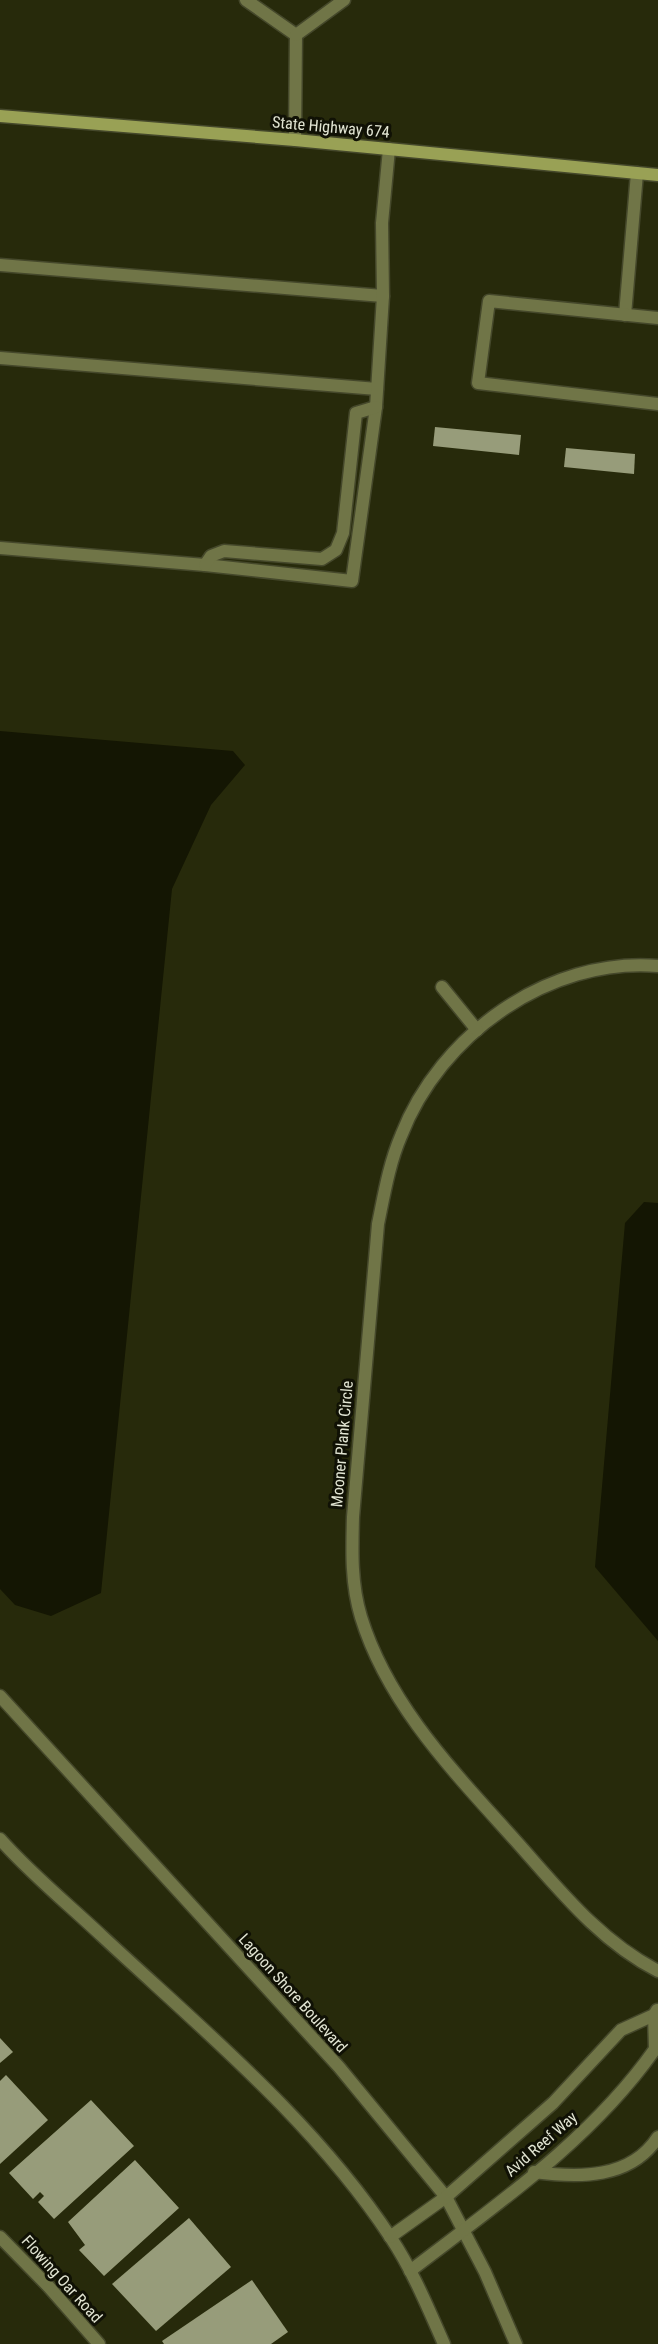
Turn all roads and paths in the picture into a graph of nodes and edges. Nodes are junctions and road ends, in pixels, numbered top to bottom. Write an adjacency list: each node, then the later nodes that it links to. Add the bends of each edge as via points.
1 (246, 0): 3 (street)
2 (344, 0): 3 (street)
3 (296, 35): 5 (street)
4 (0, 116): 5 (main road, State Highway 674)
5 (295, 140): 6 (main road, State Highway 674)
6 (389, 149): 7 (main road, State Highway 674); 10 (street, via 382,223)
7 (637, 173): 8 (main road, State Highway 674); 11 (street)
8 (658, 175)
9 (0, 265): 10 (street)
10 (383, 296): 14 (street)
11 (625, 315): 12 (street); 15 (street, via 489,301 478,383)
12 (658, 318)
13 (0, 358): 14 (street)
14 (376, 388): 16 (street)
15 (658, 404)
16 (376, 407): 18 (street, via 356,413 343,533 336,550 322,559 224,552 211,556); 18 (street, via 352,581)
17 (0, 548): 18 (street)
18 (205, 565)
19 (658, 966): 21 (street, Mooner Plank Circle, via 602,968 571,977 532,993)
20 (442, 987): 21 (street)
21 (477, 1030): 24 (street, Mooner Plank Circle, via 423,1092 401,1135 378,1224 352,1517 355,1592 381,1665 435,1751 583,1917)
22 (0, 1696): 29 (street, Lagoon Shore Boulevard, via 339,2067)
23 (0, 1839): 32 (street, via 259,2083 349,2182)
24 (658, 1971)
25 (656, 2012): 26 (street, Avid Reef Way); 29 (street, Avid Reef Way, via 621,2030 553,2103)
26 (657, 2053): 28 (street, Avid Reef Way, via 621,2093)
27 (658, 2137): 28 (street, via 648,2152 631,2164 597,2175)
28 (534, 2172): 30 (street, Avid Reef Way)
29 (446, 2197): 30 (street, Lagoon Shore Boulevard); 32 (street, Avid Reef Way)
30 (464, 2229): 33 (street, Avid Reef Way); 36 (street, Lagoon Shore Boulevard)
31 (0, 2237): 34 (street, Flowing Oar Road)
32 (390, 2237): 33 (street)
33 (410, 2271): 35 (street)
34 (99, 2344)
35 (444, 2344)
36 (516, 2344)

